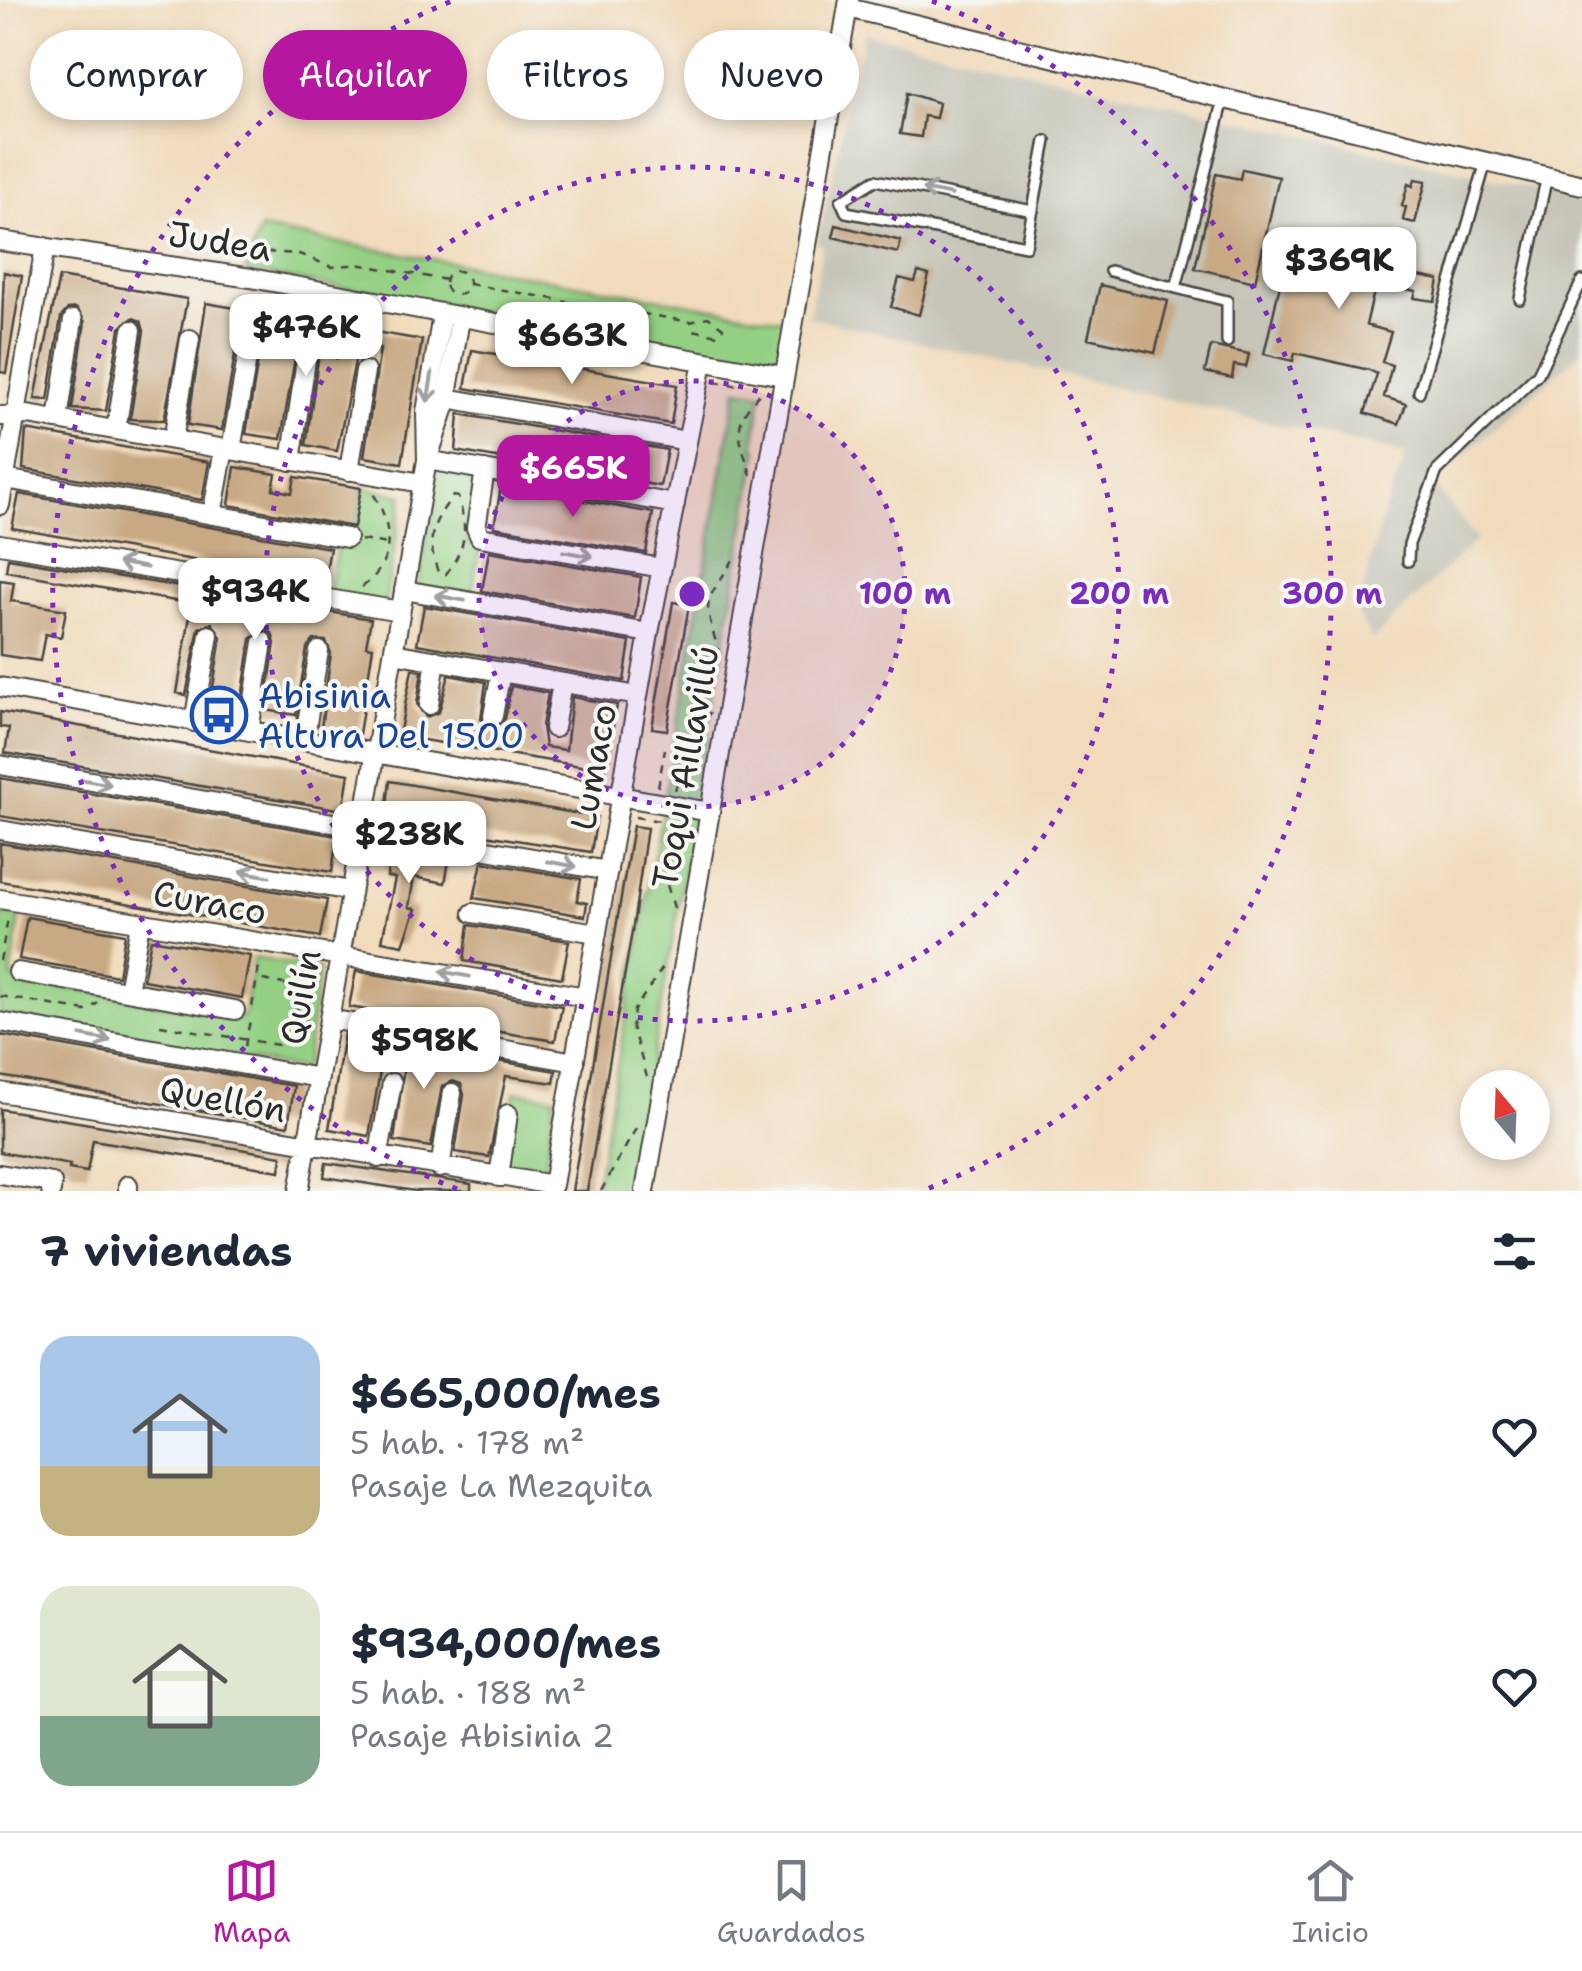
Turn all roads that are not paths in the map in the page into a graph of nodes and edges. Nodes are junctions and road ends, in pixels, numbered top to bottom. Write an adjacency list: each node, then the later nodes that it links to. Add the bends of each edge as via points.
1 (848, 4): 2 (street); 23 (street, Toqui Aillavillú)
2 (1224, 98): 4 (street); 12 (lane)
3 (1046, 140): 7 (lane)
4 (1486, 162): 5 (street); 24 (lane)
5 (1547, 176): 6 (street); 13 (lane)
6 (1582, 185)
7 (1033, 210): 7 (lane, one-way to 7, via 875,180 842,201 846,212 1026,246)
8 (0, 240): 9 (street, Judea)
9 (45, 246): 14 (street, Judea); 26 (street)
10 (1110, 271): 12 (lane)
11 (1582, 281): 43 (lane, via 1538,374 1437,471)
12 (1176, 288): 18 (lane, via 1227,300)
13 (1520, 298)
14 (451, 317): 20 (street, Judea); 25 (street, Quilín); 32 (street, Quilín, one-way to 32, via 426,412)
15 (74, 320): 27 (street)
16 (132, 330): 28 (street)
17 (190, 339): 29 (street)
18 (1227, 342)
19 (249, 347): 31 (street)
20 (703, 353): 23 (street, Judea); 30 (street, Lumaco)
21 (306, 360): 33 (street)
22 (366, 371): 35 (street)
23 (783, 376): 66 (street, Toqui Aillavillú)
24 (1419, 392)
25 (446, 398): 30 (street); 32 (street, Quilín)
26 (8, 416): 27 (street); 36 (street)
27 (58, 420): 28 (street)
28 (116, 430): 29 (street)
29 (173, 440): 31 (street)
30 (688, 441): 38 (street, Lumaco)
31 (228, 450): 33 (street); 40 (street)
32 (426, 460): 34 (street); 37 (street, Quilín)
33 (291, 461): 35 (street)
34 (486, 470): 38 (street); 44 (street, one-way to 44, via 480,537)
35 (353, 472): 37 (street)
36 (4, 479): 39 (street); 40 (street)
37 (422, 484): 45 (street, Quilín)
38 (675, 504): 44 (street, Lumaco)
39 (0, 505)
40 (212, 515): 41 (street)
41 (347, 538)
42 (0, 544): 46 (street, one-way to 42)
43 (1408, 560)
44 (662, 568): 47 (street, Lumaco)
45 (404, 590): 46 (street, Quilín); 47 (street, one-way to 45)
46 (400, 611): 51 (street, Quilín)
47 (649, 633): 56 (street, Lumaco)
48 (210, 635): 59 (street)
49 (262, 642): 61 (street)
50 (320, 651): 62 (street)
51 (393, 653): 52 (street); 63 (street, Quilín)
52 (436, 660): 53 (street); 57 (street)
53 (501, 672): 54 (street); 58 (street)
54 (562, 683): 56 (street); 60 (street)
55 (0, 688): 59 (street)
56 (638, 696): 65 (street, Lumaco)
57 (429, 704)
58 (493, 716)
59 (194, 722): 61 (street)
60 (554, 728)
61 (249, 731): 62 (street)
62 (304, 741): 63 (street)
63 (375, 754): 65 (street); 67 (street, Quilín)
64 (0, 765): 67 (street, one-way to 67)
65 (620, 805): 66 (street); 69 (street, Lumaco)
66 (709, 821): 96 (street, Toqui Aillavillú)
67 (362, 829): 69 (street, one-way to 69); 70 (street, Quilín)
68 (0, 830): 70 (street, one-way to 68)
69 (608, 872): 74 (street, Lumaco)
70 (351, 891): 75 (street, Quilín)
71 (5, 900): 73 (street, Curaco)
72 (472, 913): 74 (street)
73 (140, 922): 75 (street, Curaco); 77 (street)
74 (597, 933): 78 (street, Lumaco)
75 (340, 958): 78 (street, Curaco, one-way to 75); 81 (street, Quilín)
76 (18, 972): 77 (street)
77 (128, 991): 79 (street)
78 (586, 997): 82 (street, Lumaco)
79 (235, 1010)
80 (0, 1022): 83 (street, one-way to 83)
81 (324, 1022): 82 (street); 83 (street, Quilín)
82 (575, 1062): 94 (street, Lumaco)
83 (319, 1078): 88 (street, Quilín)
84 (392, 1082): 89 (street)
85 (0, 1092): 88 (street, Quellón)
86 (452, 1093): 90 (street)
87 (508, 1114): 92 (street)
88 (307, 1146): 89 (street, Quellón); 95 (street, Quilín)
89 (378, 1158): 90 (street, Quellón)
90 (440, 1168): 92 (street, Quellón)
91 (0, 1174): 93 (street)
92 (498, 1177): 94 (street, Quellón)
93 (52, 1187)
94 (556, 1188)
95 (299, 1191)
96 (645, 1191)

